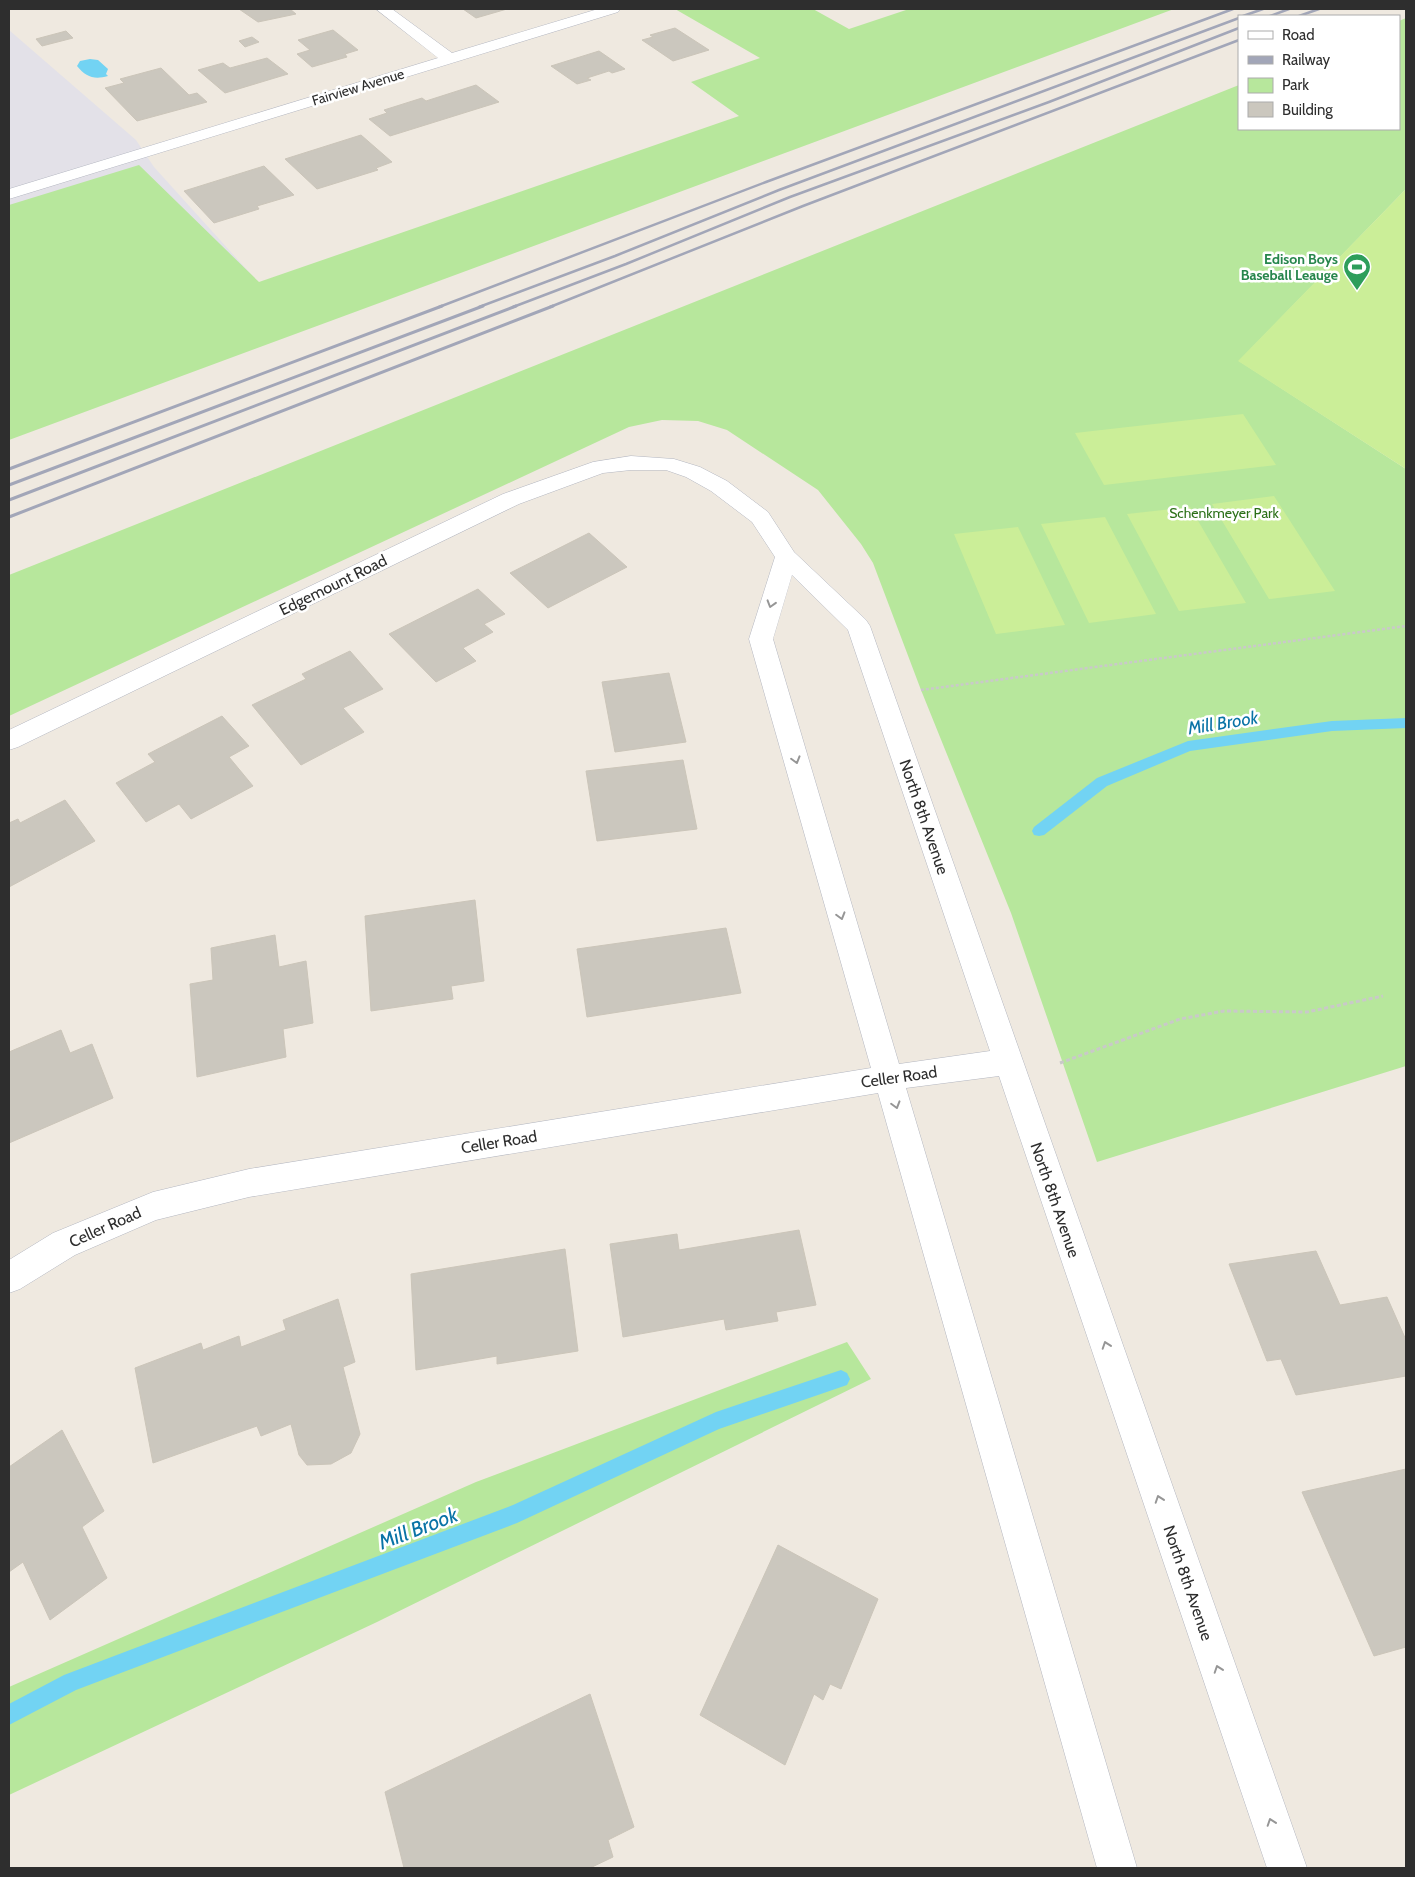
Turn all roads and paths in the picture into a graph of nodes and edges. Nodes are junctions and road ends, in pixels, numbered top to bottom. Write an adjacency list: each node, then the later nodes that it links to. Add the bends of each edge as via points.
1 (383, 9): 3 (street)
2 (613, 9): 3 (street, Fairview Avenue)
3 (450, 59): 4 (street, Fairview Avenue)
4 (9, 194)
5 (667, 464): 6 (street, North 8th Avenue, via 693,472 719,486 760,517); 9 (street, Edgemount Road, via 600,466 511,499)
6 (786, 557): 11 (street, North 8th Avenue, via 858,626); 13 (street, one-way to 13, via 761,639)
7 (1406, 626): 8 (path)
8 (921, 690)
9 (9, 742)
10 (1383, 996): 12 (path, via 1307,1012 1224,1011 1180,1019)
11 (1007, 1062): 13 (street, Celler Road); 16 (street, North 8th Avenue, one-way to 11)
12 (1060, 1063)
13 (888, 1078): 14 (street, Celler Road, via 249,1183 153,1206 64,1244); 15 (street, one-way to 15)
14 (9, 1278)
15 (1117, 1868)
16 (1287, 1868)

